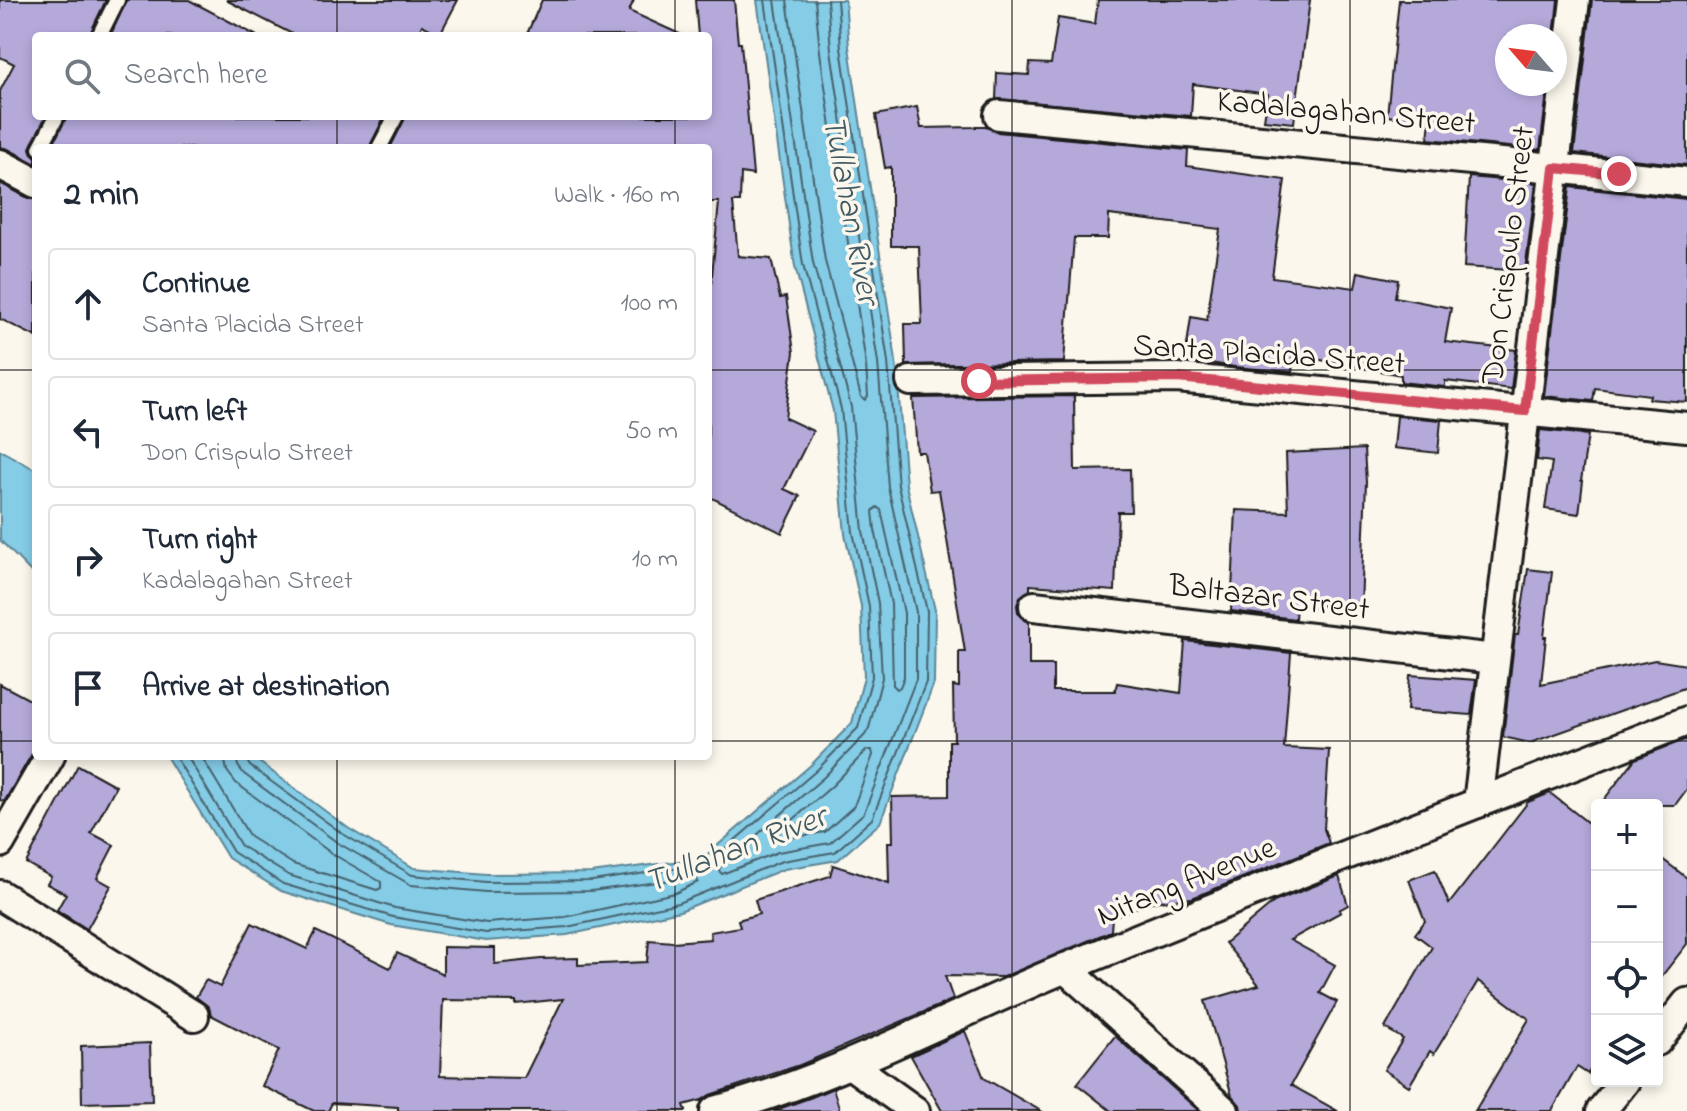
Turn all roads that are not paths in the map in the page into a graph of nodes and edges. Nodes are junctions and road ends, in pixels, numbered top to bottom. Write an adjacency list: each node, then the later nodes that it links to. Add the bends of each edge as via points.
1 (117, 0): 3 (lane)
2 (1575, 0): 9 (street, Don Crispulo Street)
3 (101, 32)
4 (999, 115): 9 (street, Kadalagahan Street)
5 (55, 120): 7 (lane)
6 (394, 120): 8 (lane)
7 (42, 144)
8 (381, 144)
9 (1554, 168): 10 (street, Kadalagahan Street); 12 (street, Don Crispulo Street)
10 (1687, 182)
11 (911, 381): 12 (street, Santa Placida Street, via 1177,378)
12 (1525, 411): 13 (street, Santa Placida Street); 15 (street, Don Crispulo Street)
13 (1687, 427)
14 (1034, 606): 15 (street, Baltazar Street)
15 (1495, 659): 18 (street, Don Crispulo Street)
16 (1687, 721): 18 (street, Nitang Avenue)
17 (48, 760): 19 (street)
18 (1478, 803): 21 (street, Nitang Avenue)
19 (0, 843)
20 (0, 895): 23 (street)
21 (1065, 968): 25 (street, Nitang Avenue); 29 (street)
22 (1687, 1003): 24 (street)
23 (194, 1016)
24 (1663, 1033)
25 (850, 1064): 27 (street, Nitang Avenue); 28 (street)
26 (1620, 1087): 30 (street)
27 (715, 1111)
28 (915, 1111)
29 (1224, 1111)
30 (1601, 1111)

